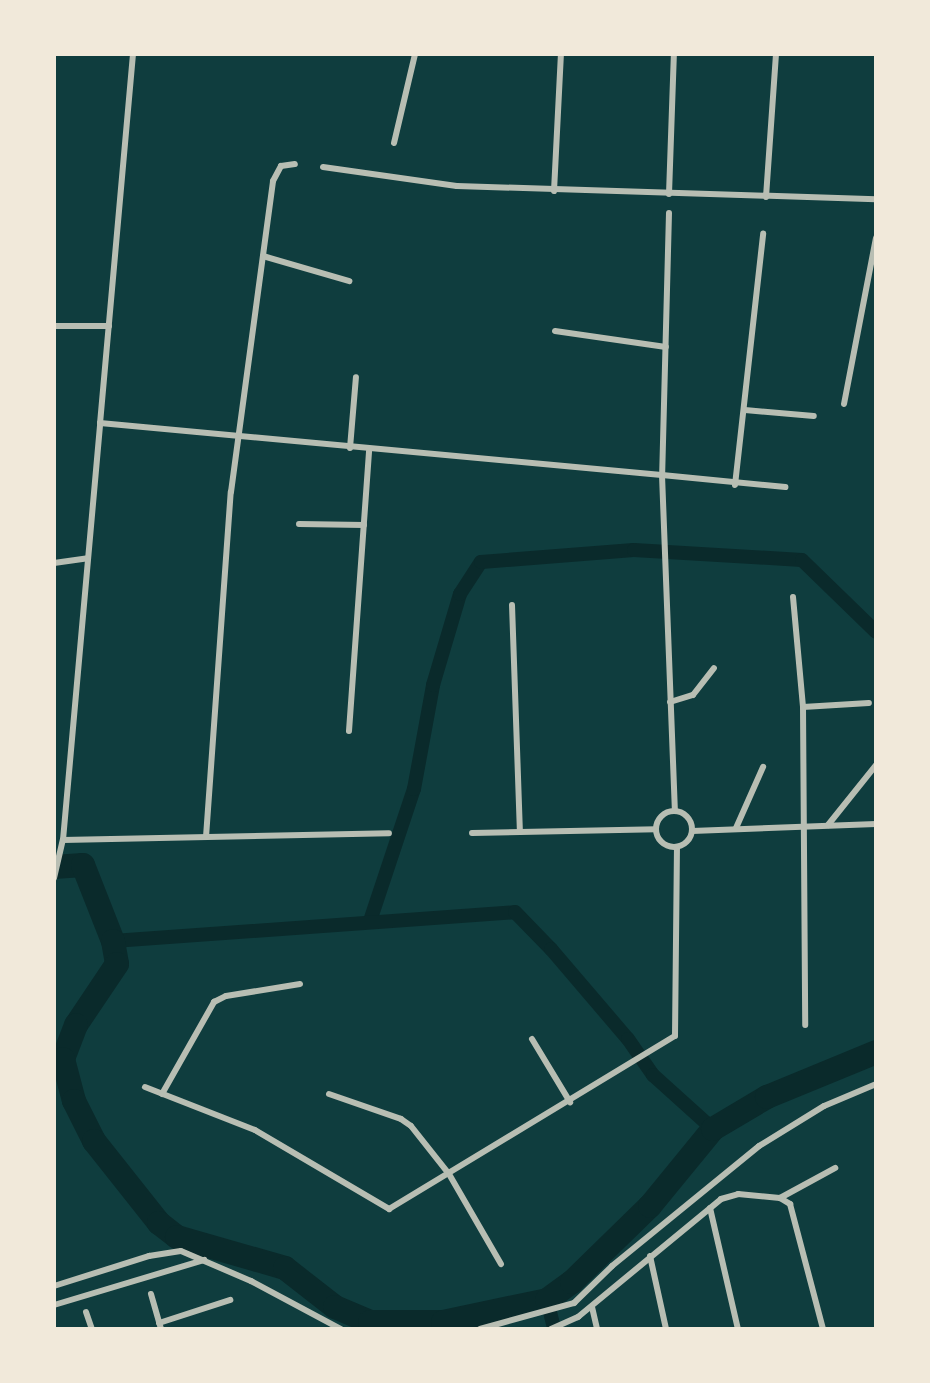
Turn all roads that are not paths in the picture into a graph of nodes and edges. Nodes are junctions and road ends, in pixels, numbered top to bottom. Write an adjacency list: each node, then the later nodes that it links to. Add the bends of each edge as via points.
1 (133, 54): 19 (street)
2 (415, 54): 6 (street)
3 (561, 54): 9 (street)
4 (674, 54): 10 (street)
5 (776, 54): 11 (street)
6 (394, 143)
7 (295, 164): 16 (street, via 281,166 273,180)
8 (323, 168): 9 (street, via 457,186)
9 (554, 191): 10 (street)
10 (669, 194): 11 (street)
11 (766, 197): 12 (street)
12 (876, 199)
13 (669, 213): 21 (street)
14 (763, 234): 24 (street)
15 (876, 238): 23 (street)
16 (263, 256): 17 (street); 27 (street)
17 (349, 281)
18 (54, 326): 19 (street)
19 (109, 326): 26 (street)
20 (555, 331): 21 (street)
21 (666, 347): 30 (street)
22 (356, 377): 28 (street)
23 (844, 404)
24 (745, 410): 25 (street); 31 (street)
25 (814, 416)
26 (100, 423): 27 (street); 35 (street)
27 (239, 438): 28 (street); 56 (street, via 231,492)
28 (350, 448): 29 (street)
29 (369, 449): 30 (street); 34 (street)
30 (662, 475): 31 (street); 40 (street)
31 (735, 485): 32 (street)
32 (784, 487)
33 (299, 524): 34 (street)
34 (364, 525): 43 (street)
35 (88, 558): 36 (street); 57 (street)
36 (54, 563)
37 (793, 597): 42 (street)
38 (512, 605): 53 (street)
39 (714, 668): 40 (street, via 693,695)
40 (670, 702): 46 (street)
41 (868, 703): 42 (street)
42 (803, 707): 49 (street)
43 (349, 731)
44 (876, 765): 48 (street)
45 (763, 767): 50 (street)
46 (675, 810): 51 (street, via 659,818); 52 (street, via 686,815)
47 (876, 824): 48 (street)
48 (828, 825): 49 (street)
49 (804, 826): 50 (street); 61 (street)
50 (736, 828): 52 (street)
51 (656, 830): 53 (street); 58 (street, via 665,845)
52 (692, 831): 58 (street, via 687,842)
53 (520, 832): 55 (street)
54 (389, 833): 56 (street)
55 (472, 833)
56 (206, 837): 57 (street)
57 (63, 840): 59 (street)
58 (676, 847): 67 (street, via 677,1027 670,1042)
59 (54, 878)
60 (300, 984): 65 (street, via 226,996 214,1002)
61 (805, 1025)
62 (532, 1039): 67 (street)
63 (876, 1084): 84 (street, via 824,1106 759,1146 612,1266 574,1303)
64 (145, 1087): 65 (street)
65 (162, 1094): 69 (street, via 255,1130 389,1209)
66 (328, 1094): 69 (street, via 401,1119)
67 (570, 1102): 69 (street)
68 (835, 1168): 70 (street)
69 (449, 1174): 74 (street)
70 (780, 1198): 71 (street, via 738,1194); 89 (street, via 790,1204)
71 (710, 1208): 72 (street); 88 (street)
72 (650, 1256): 79 (street); 87 (street)
73 (205, 1260): 75 (street, via 170,1251); 78 (street); 83 (street)
74 (501, 1264)
75 (54, 1286)
76 (151, 1294): 81 (street)
77 (230, 1300): 81 (street)
78 (54, 1305)
79 (592, 1307): 85 (street, via 563,1326); 86 (street)
80 (86, 1312): 82 (street)
81 (160, 1326)
82 (92, 1329)
83 (341, 1329)
84 (480, 1329)
85 (551, 1329)
86 (597, 1329)
87 (666, 1329)
88 (738, 1329)
89 (823, 1329)

